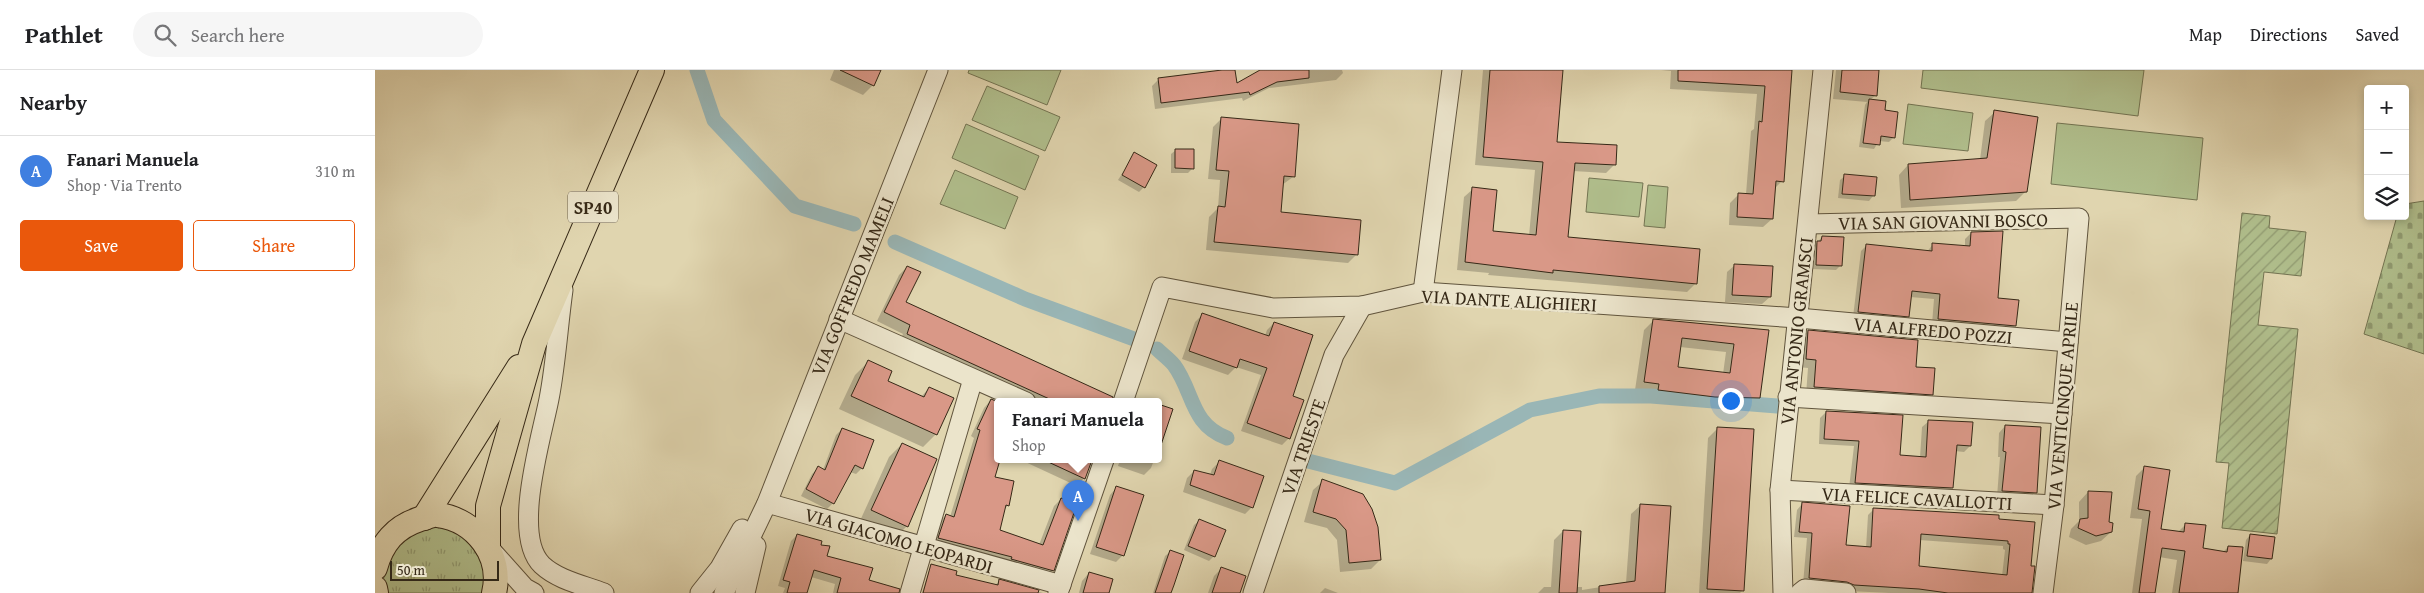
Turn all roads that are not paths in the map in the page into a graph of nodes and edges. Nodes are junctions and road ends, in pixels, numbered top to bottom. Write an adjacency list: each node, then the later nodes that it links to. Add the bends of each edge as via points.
1 (652, 70): 7 (main road, SP40)
2 (938, 70): 11 (street, VIA GOFFREDO MAMELI)
3 (1452, 70): 8 (street)
4 (1823, 70): 6 (street, VIA ANTONIO GRAMSCI)
5 (2079, 218): 6 (street, VIA SAN GIOVANNI BOSCO); 12 (street, VIA VENTICINQUE APRILE)
6 (1808, 224): 10 (street, VIA ANTONIO GRAMSCI)
7 (566, 270): 13 (main road, SP40); 32 (street, via 549,400 534,462 529,518 531,544 541,564 558,576)
8 (1423, 292): 9 (street, VIA DANTE ALIGHIERI); 10 (street, VIA DANTE ALIGHIERI)
9 (1362, 306): 17 (street, VIA DANTE ALIGHIERI, via 1273,308 1162,287); 37 (street, VIA TRIESTE, via 1334,355)
10 (1798, 318): 12 (street, VIA ALFREDO POZZI); 15 (street, VIA ANTONIO GRAMSCI)
11 (839, 319): 14 (street); 19 (street, VIA GOFFREDO MAMELI)
12 (2068, 342): 18 (street, VIA VENTICINQUE APRILE)
13 (533, 344): 24 (main road, SP40); 26 (main road, SP40, via 488,506)
14 (973, 379): 16 (street); 27 (street)
15 (1788, 396): 18 (street); 21 (street, VIA ANTONIO GRAMSCI)
16 (1018, 398)
17 (1124, 398)
18 (2062, 414): 23 (street, VIA VENTICINQUE APRILE)
19 (786, 452): 22 (street, VIA GOFFREDO MAMELI); 33 (street, via 720,568)
20 (1103, 463): 29 (street)
21 (1780, 490): 23 (street, VIA FELICE CAVALLOTTI); 38 (street, VIA ANTONIO GRAMSCI)
22 (767, 503): 27 (street, VIA GIACOMO LEOPARDI); 34 (street, VIA GOFFREDO MAMELI); 35 (street, VIA GOFFREDO MAMELI)
23 (2054, 505): 41 (street, VIA VENTICINQUE APRILE)
24 (413, 522): 25 (street); 26 (main road, via 437,514 478,534); 28 (main road, SP40, via 390,536 379,553)
25 (375, 538)
26 (489, 548): 30 (main road, SP40, via 495,567); 31 (street, via 525,588)
27 (924, 548): 29 (street, VIA GIACOMO LEOPARDI); 36 (street)
28 (375, 568)
29 (1060, 589)
30 (494, 593)
31 (534, 593)
32 (603, 593)
33 (700, 593)
34 (724, 593)
35 (745, 593)
36 (910, 593)
37 (1253, 593)
38 (1783, 593)
39 (1800, 593): 40 (street, via 1805,589)
40 (1846, 593)
41 (2043, 593)

